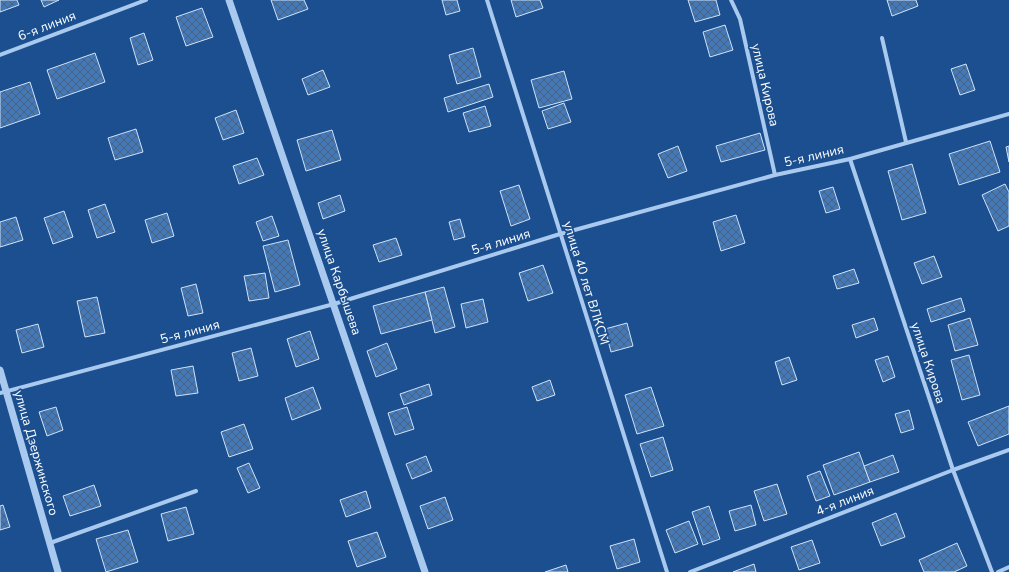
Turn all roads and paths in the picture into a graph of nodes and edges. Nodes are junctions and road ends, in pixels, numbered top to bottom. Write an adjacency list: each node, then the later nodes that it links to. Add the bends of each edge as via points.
1 (146, 0): 6 (street, 6-я линия)
2 (229, 0): 12 (street, улица Карбышева)
3 (487, 0): 11 (street, улица 40 лет ВЛКСМ)
4 (731, 0): 10 (street, улица Кирова, via 740,19)
5 (882, 38): 8 (street)
6 (0, 55)
7 (1009, 114): 8 (street, 5-я линия)
8 (906, 142): 9 (street, 5-я линия)
9 (850, 158): 10 (street, 5-я линия); 16 (street, улица Кирова)
10 (776, 175): 11 (street, 5-я линия)
11 (560, 234): 12 (street, 5-я линия); 22 (street, улица 40 лет ВЛКСМ)
12 (334, 304): 14 (street, 5-я линия); 21 (street, улица Карбышева)
13 (0, 370): 14 (street, улица Дзержинского)
14 (3, 392): 18 (street, улица Дзержинского)
15 (1009, 450): 16 (street, 4-я линия)
16 (953, 470): 23 (street, 4-я линия); 24 (street, улица Кирова)
17 (196, 491): 18 (street)
18 (50, 543): 20 (street, улица Дзержинского)
19 (1009, 567): 25 (street)
20 (58, 572)
21 (425, 572)
22 (667, 572)
23 (690, 572)
24 (992, 572)
25 (998, 572)

